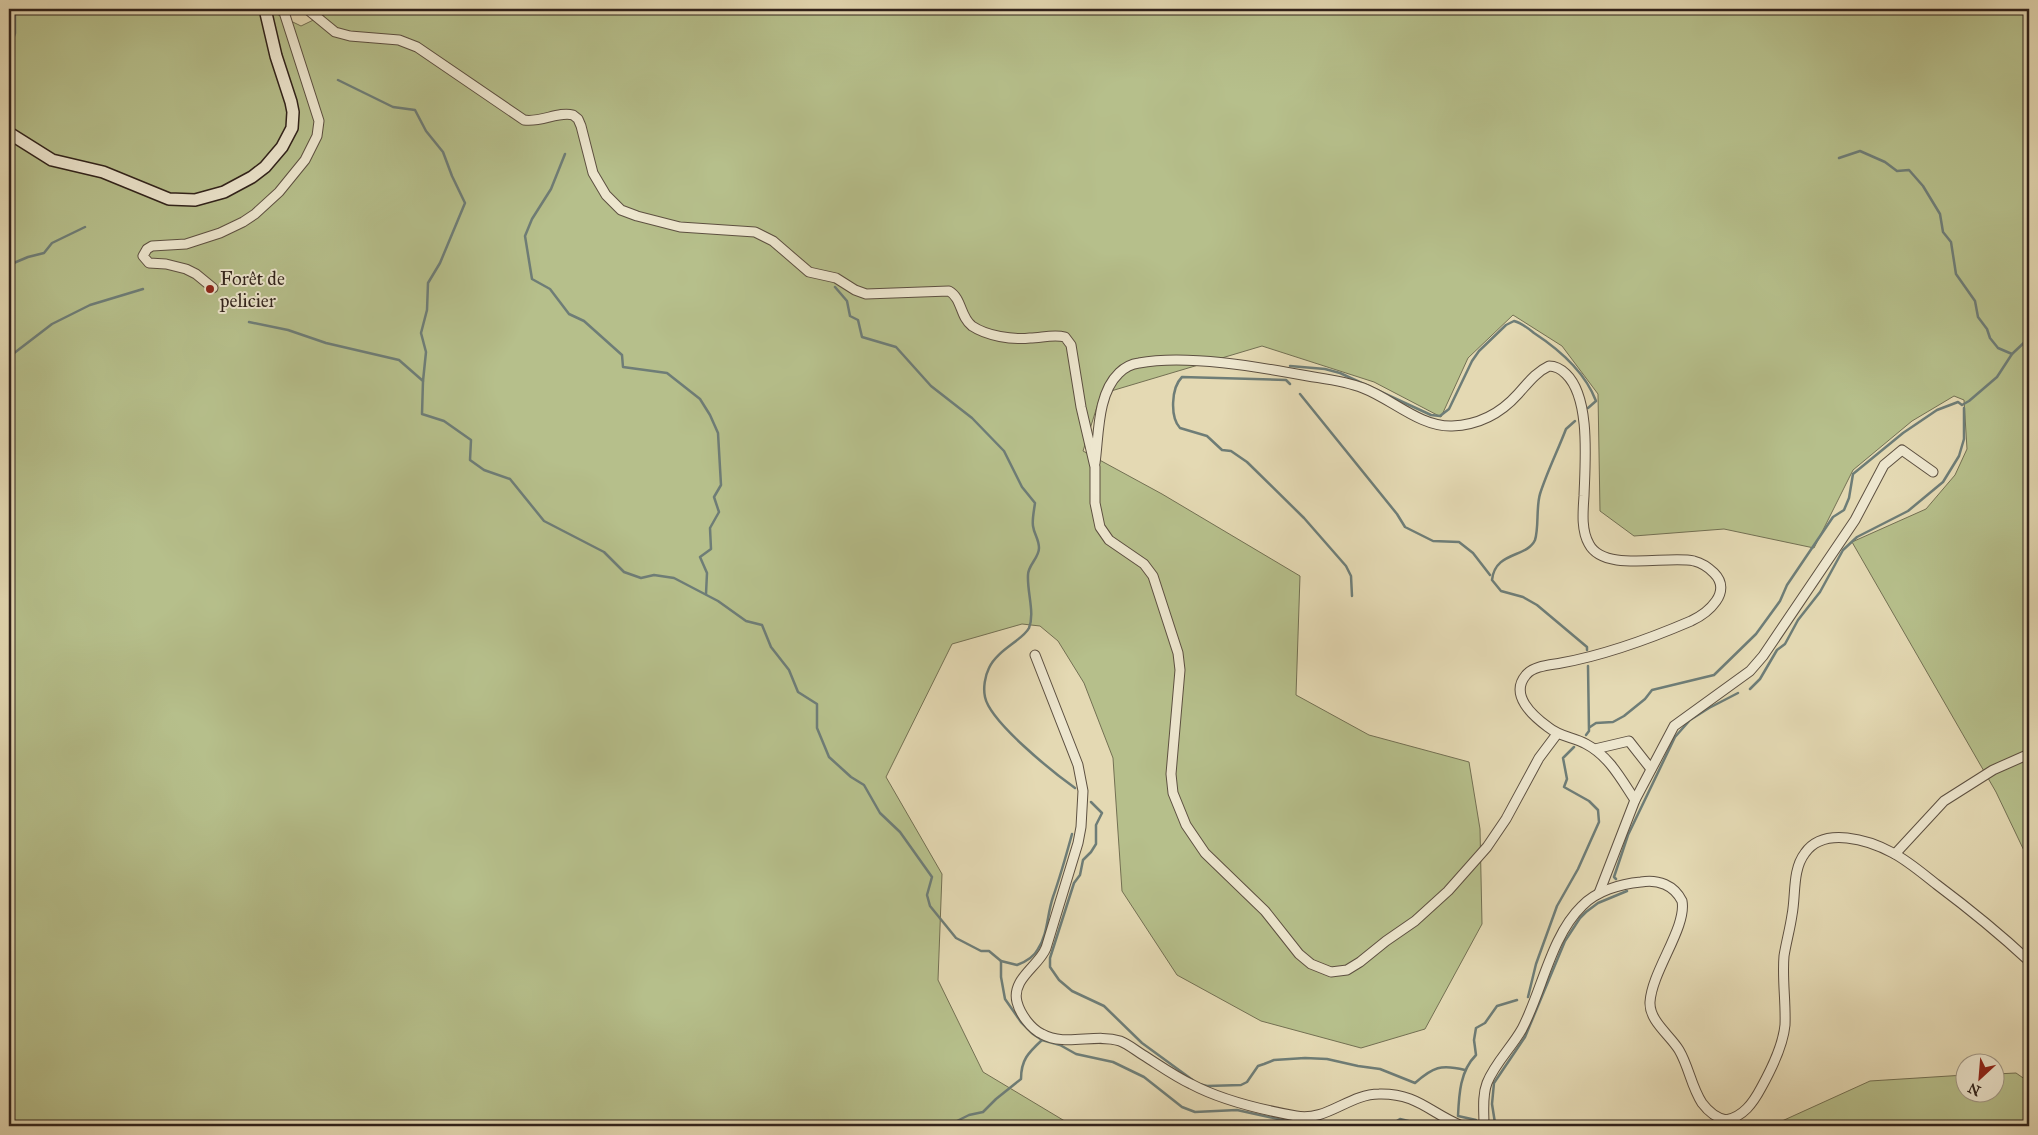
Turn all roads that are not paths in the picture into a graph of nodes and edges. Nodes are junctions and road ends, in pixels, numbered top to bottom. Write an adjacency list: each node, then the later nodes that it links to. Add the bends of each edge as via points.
1 (265, 9): 4 (street, via 291,102 292,128 286,142 270,162 252,177 224,192 195,200 169,199 103,172 52,160)
2 (283, 9): 5 (street, via 317,114 318,128 305,160 268,204 243,222 186,244 152,246 144,256 149,263 166,264 196,274)
3 (307, 9): 6 (street, via 335,32 399,40 417,47 524,120 573,115 581,126 593,173 606,195 621,210 680,227 755,232 773,241 809,272 836,278 866,294 949,290 966,320 988,333 1024,339 1065,337 1071,345)
4 (9, 133)
5 (213, 288)
6 (1095, 467): 9 (street, via 1095,503 1100,527 1115,546 1144,564 1153,576 1178,653 1180,670 1171,774 1173,793 1180,811 1198,846 1265,911 1299,954 1311,964 1331,972 1347,970 1429,910 1487,847 1539,758); 9 (street, via 1106,395 1117,374 1139,362 1174,359 1344,381 1375,393 1432,423 1453,426 1498,412 1537,373 1549,366 1558,368 1572,381 1579,398 1584,438 1584,530 1592,548 1602,556 1623,560 1694,561 1717,577 1721,588 1719,598 1712,606 1691,621 1601,654 1540,667 1527,674 1519,688 1522,700)
7 (1932, 472): 12 (street, via 1902,450 1887,462 1855,520 1764,656 1740,678 1677,723)
8 (1035, 655): 17 (street, via 1080,770 1084,801 1074,860 1046,948 1016,993 1019,1008 1032,1026 1049,1038 1123,1042 1196,1087 1292,1115 1313,1117 1357,1098 1379,1094 1412,1099)
9 (1557, 734): 10 (street)
10 (1595, 749): 12 (street, via 1629,742); 13 (street, via 1610,763)
11 (2029, 754): 14 (street, via 1993,770 1944,801)
12 (1651, 769): 13 (street)
13 (1635, 800): 15 (street)
14 (1895, 854): 15 (street, via 1866,842 1836,838 1821,841 1805,852 1797,873 1784,958 1782,1039 1755,1099 1740,1115 1726,1120 1714,1116 1702,1103 1679,1051 1651,1008 1655,982 1681,920 1681,899 1664,884 1651,881); 16 (street, via 1948,893)
15 (1599, 893): 18 (street, via 1580,907 1568,923 1525,1022 1490,1076 1484,1095)
16 (2029, 961)
17 (1462, 1126)
18 (1484, 1126)

